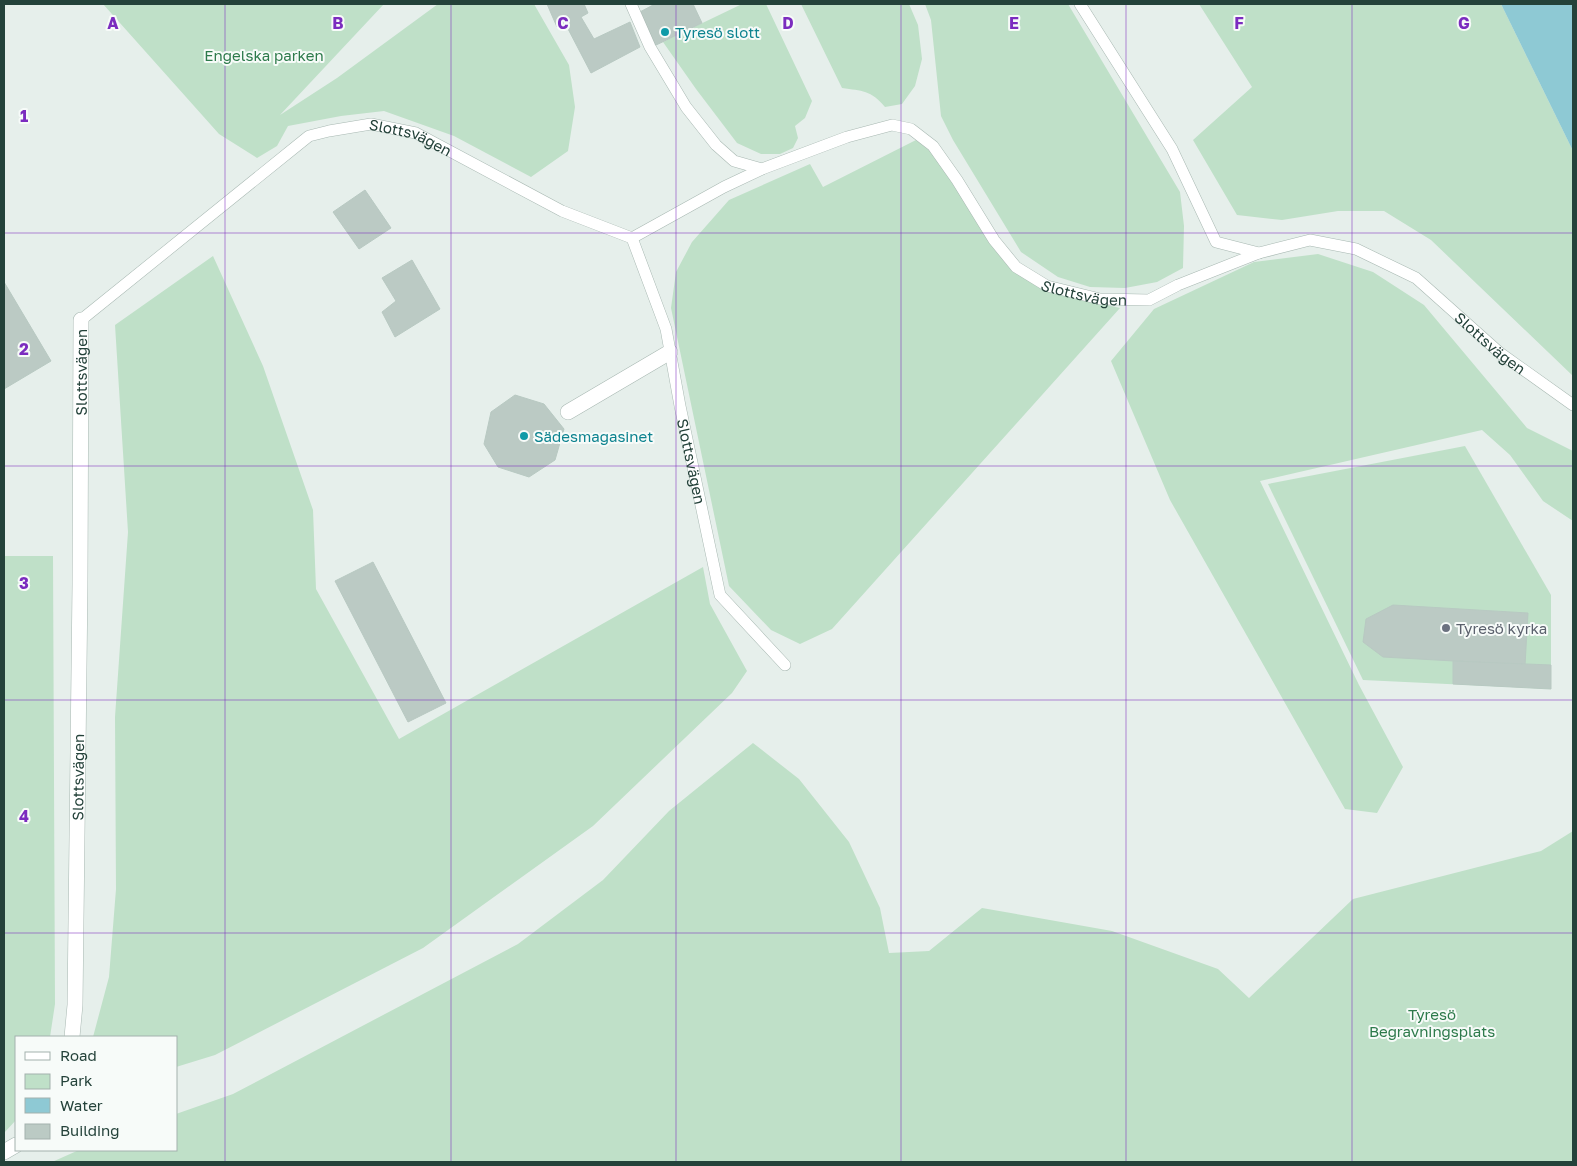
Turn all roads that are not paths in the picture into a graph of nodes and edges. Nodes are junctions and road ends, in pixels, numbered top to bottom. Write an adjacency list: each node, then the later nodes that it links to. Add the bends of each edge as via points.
1 (631, 4): 3 (lane, via 650,47 686,107 716,145 734,161)
2 (1080, 4): 5 (lane, via 1172,149 1216,242)
3 (762, 169): 4 (lane, Slottsvägen); 5 (lane, Slottsvägen, via 847,137 892,125 911,129 933,146 994,240 1016,267 1047,286 1100,299 1149,300)
4 (632, 238): 6 (lane, Slottsvägen, via 562,211 416,133 371,124 309,136); 7 (lane, Slottsvägen, via 666,329)
5 (1259, 253): 8 (lane, Slottsvägen, via 1310,240 1356,249 1416,278 1500,353)
6 (81, 320): 11 (street, Slottsvägen, via 75,1005)
7 (670, 352): 9 (street); 10 (lane, Slottsvägen, via 720,596)
8 (1573, 405)
9 (568, 412)
10 (785, 665)
11 (72, 1036)
12 (15, 1146): 13 (street)
13 (4, 1152)

